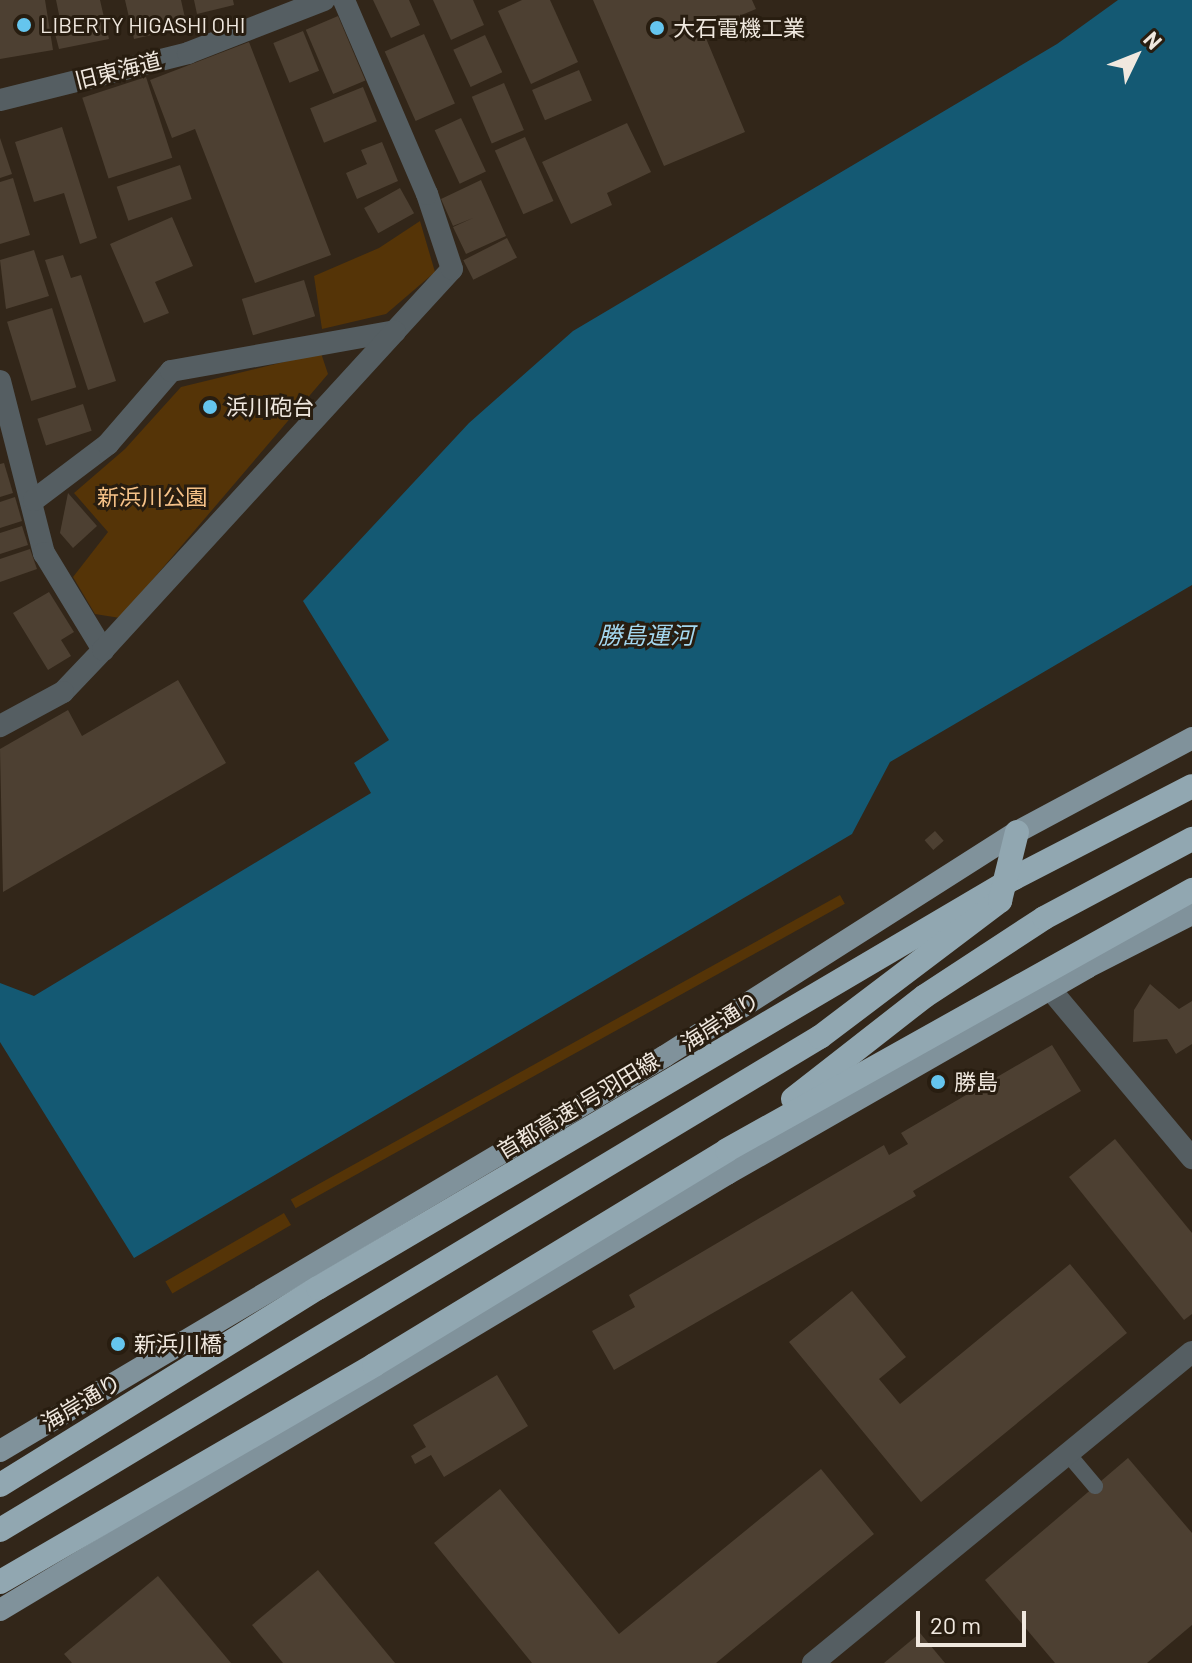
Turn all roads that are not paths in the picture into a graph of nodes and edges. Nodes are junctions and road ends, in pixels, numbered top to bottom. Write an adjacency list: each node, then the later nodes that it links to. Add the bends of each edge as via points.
1 (324, 0): 3 (street, 旧東海道, via 188,53)
2 (344, 0): 4 (street, via 427,194 452,269)
3 (0, 100)
4 (395, 331): 6 (street, via 171,371 108,444); 7 (street)
5 (0, 381): 6 (street)
6 (34, 500): 7 (street, via 44,553)
7 (103, 650): 8 (street, via 63,692)
8 (0, 726)
9 (1192, 738): 11 (main road, 海岸通り)
10 (1192, 786): 21 (highway, 首都高速1号羽田線, via 1079,840 331,1280)
11 (1017, 832): 19 (main road, 海岸通り, via 665,1056); 23 (highway, via 1000,901 820,1037)
12 (1192, 839): 16 (highway, via 1104,882 925,996)
13 (1192, 890): 16 (highway)
14 (1192, 914): 15 (main road)
15 (1050, 989): 17 (street); 25 (main road, via 727,1174)
16 (727, 1150): 24 (highway, via 374,1365)
17 (1192, 1158)
18 (1192, 1352): 20 (street)
19 (0, 1451)
20 (1068, 1454): 22 (lane); 26 (street)
21 (0, 1485)
22 (1095, 1486)
23 (0, 1530)
24 (0, 1582)
25 (0, 1610)
26 (813, 1663)

